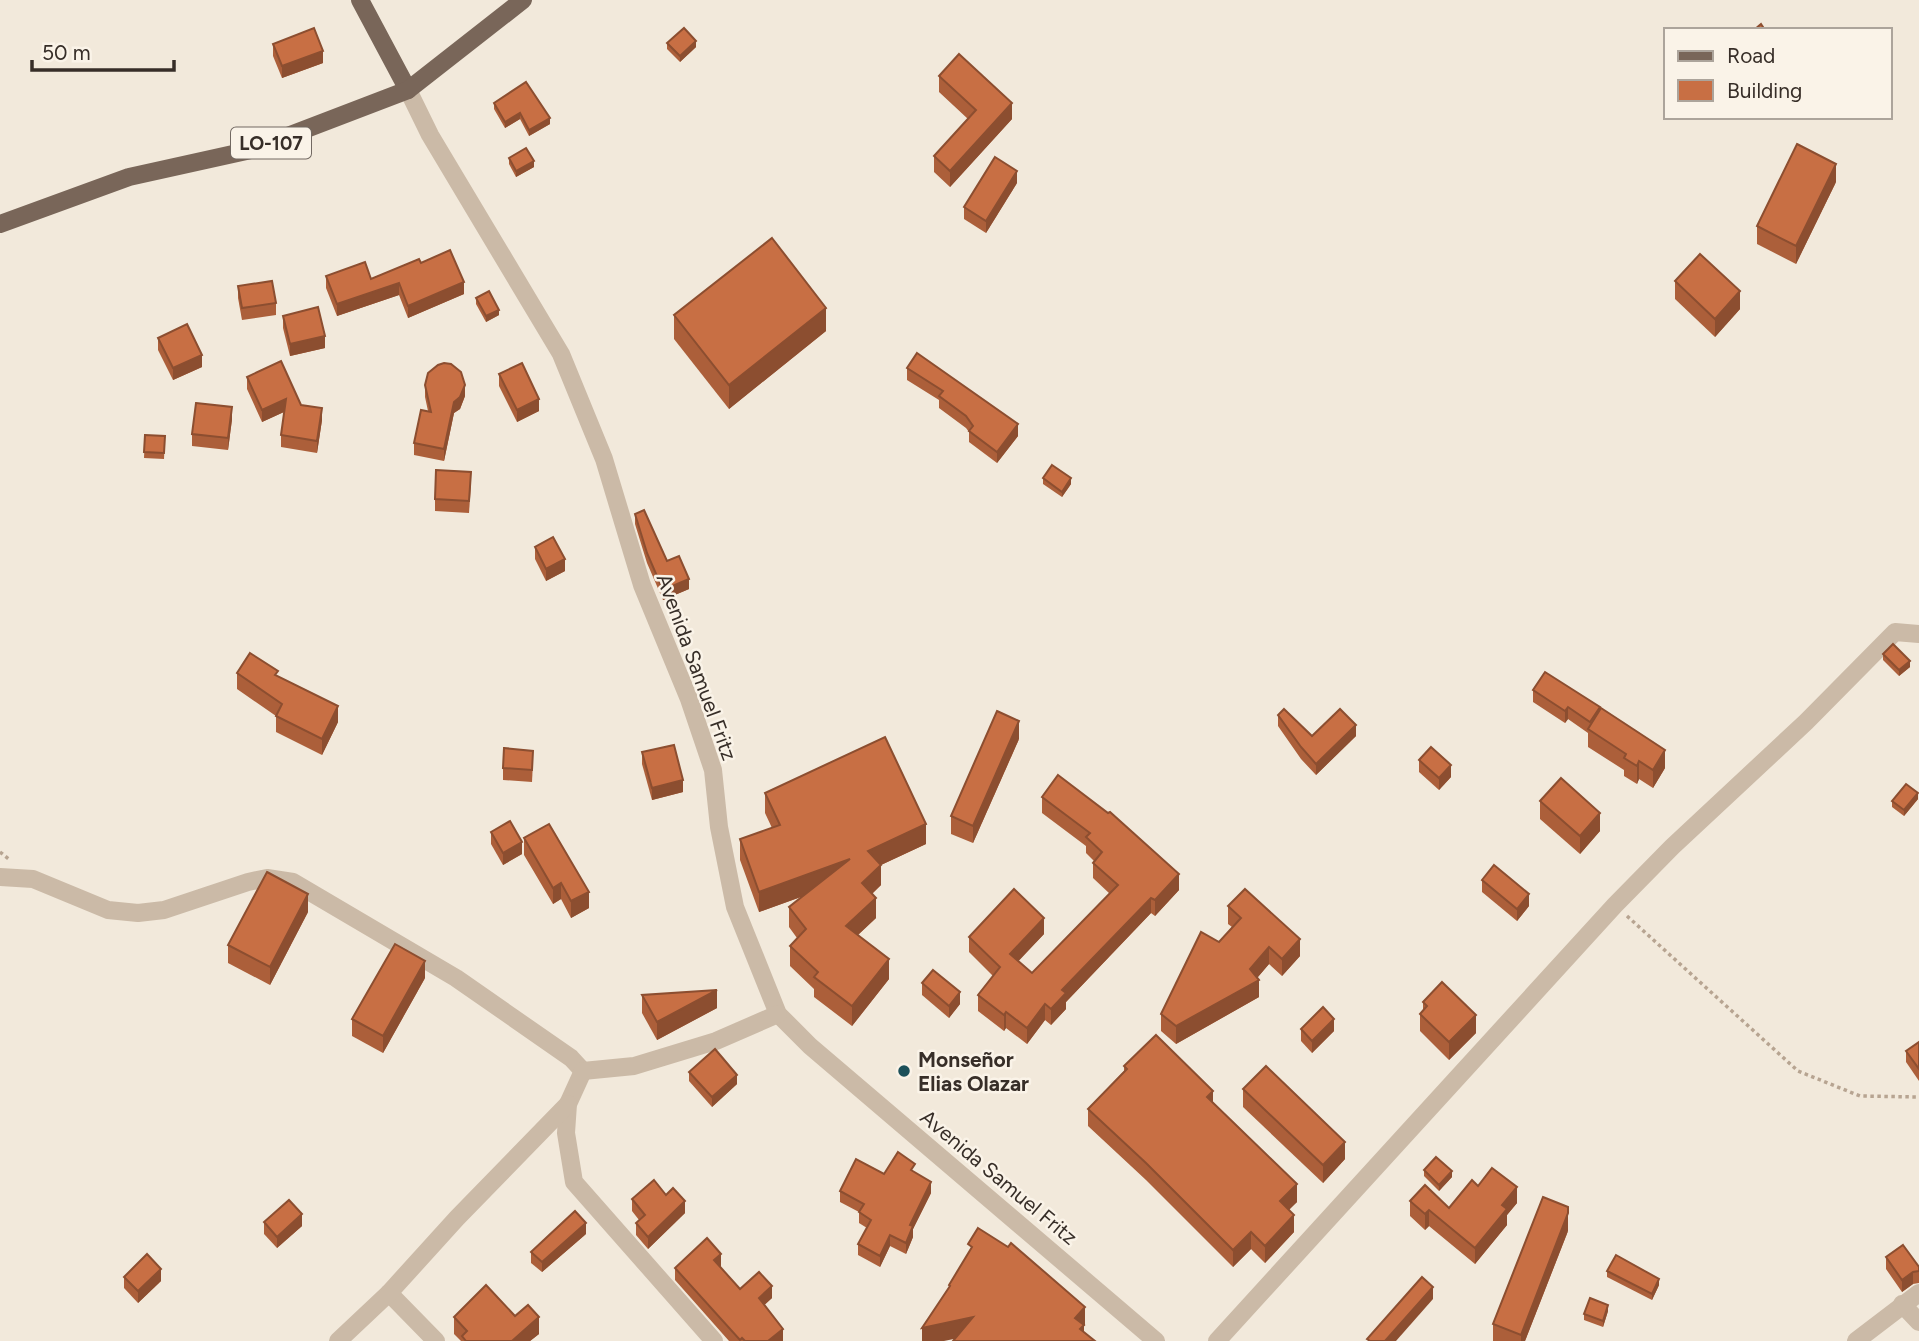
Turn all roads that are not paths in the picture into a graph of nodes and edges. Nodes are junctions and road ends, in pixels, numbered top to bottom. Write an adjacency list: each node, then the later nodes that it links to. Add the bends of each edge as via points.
1 (360, 0): 3 (main road)
2 (523, 0): 3 (main road, LO-107)
3 (408, 90): 4 (main road, LO-107, via 251,150 129,177); 7 (street, Avenida Samuel Fritz, via 430,135 561,354 604,459 642,584 713,770 735,907)
4 (0, 223)
5 (1919, 634): 18 (street, via 1895,632 1807,722 1672,847)
6 (0, 877): 8 (street, via 33,879 108,910 138,914 247,882 267,878 293,882 456,978)
7 (778, 1013): 8 (street, via 716,1041 634,1066); 17 (street, Avenida Samuel Fritz, via 810,1046)
8 (583, 1071): 9 (street)
9 (569, 1104): 10 (street); 14 (street, via 566,1133 574,1182)
10 (389, 1293): 15 (street); 16 (street)
11 (1919, 1293): 12 (street)
12 (1902, 1304): 13 (street); 19 (street)
13 (1919, 1322)
14 (710, 1339)
15 (338, 1341)
16 (436, 1341)
17 (1156, 1341)
18 (1217, 1341)
19 (1856, 1341)

